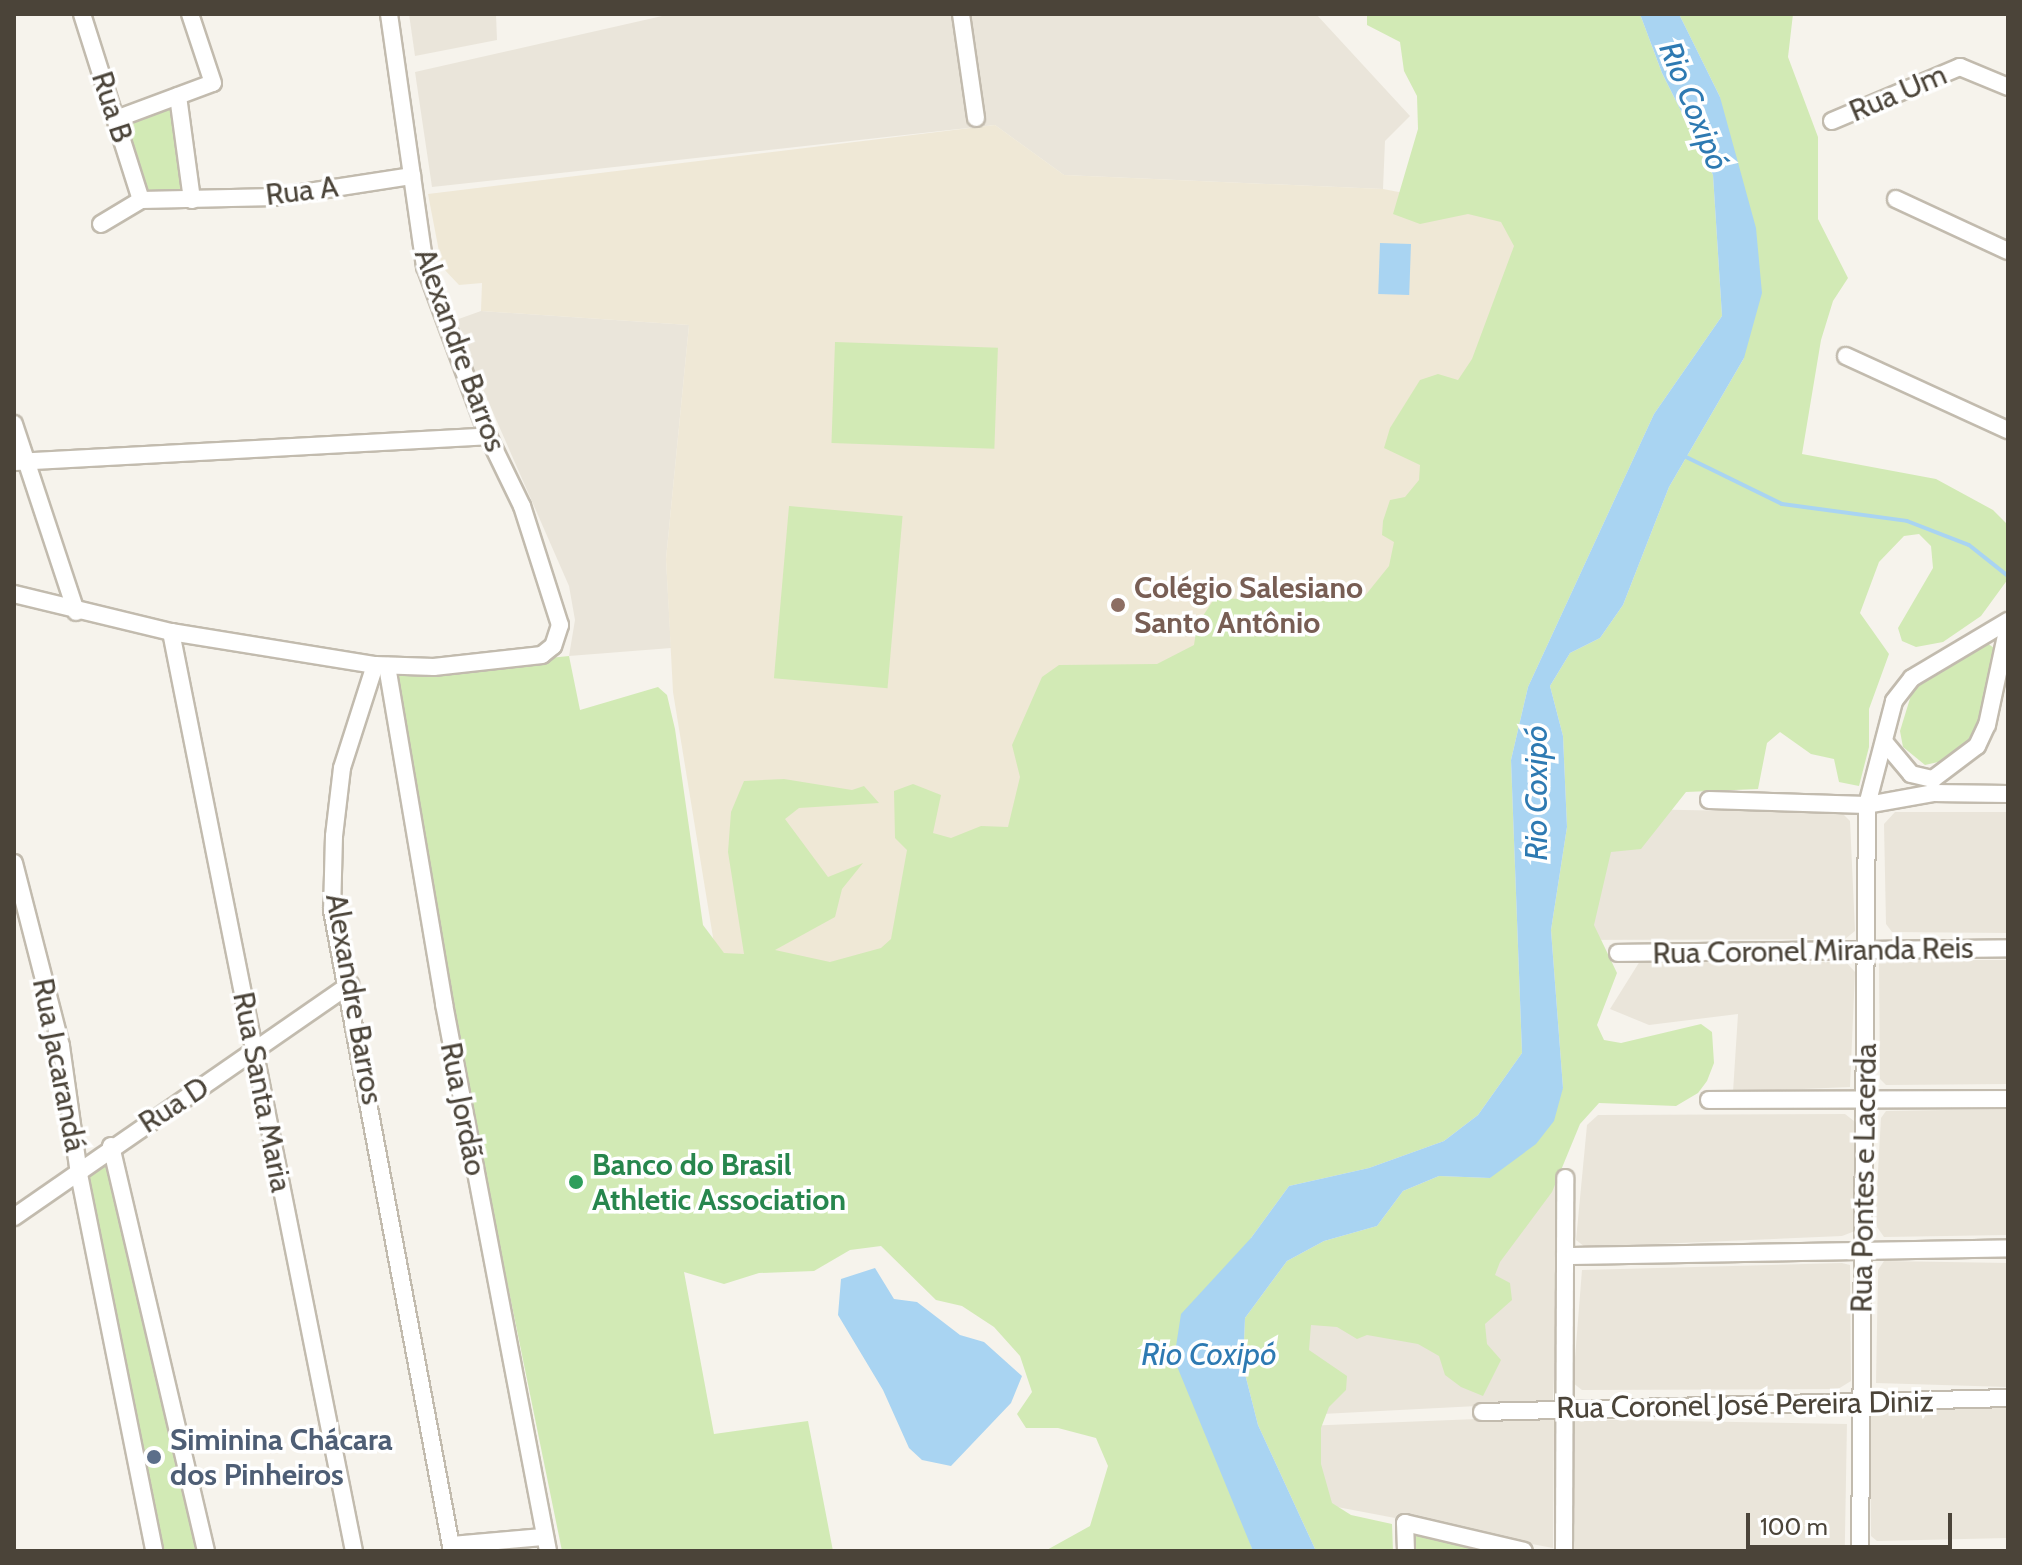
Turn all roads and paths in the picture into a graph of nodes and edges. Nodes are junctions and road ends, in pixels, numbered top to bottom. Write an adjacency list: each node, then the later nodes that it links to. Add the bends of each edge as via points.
1 (82, 14): 8 (street, Rua B)
2 (190, 14): 6 (street, via 213,83)
3 (389, 14): 10 (street, Alexandre Barros)
4 (961, 14): 7 (street)
5 (2008, 87): 9 (street, Rua Um, via 1960,67)
6 (178, 96): 8 (street); 13 (street)
7 (976, 118)
8 (116, 119): 12 (street, Rua B)
9 (1832, 121)
10 (412, 176): 13 (street, Rua A, via 276,197); 19 (street, Alexandre Barros, via 425,266)
11 (1896, 199): 15 (street)
12 (141, 200): 13 (street, Rua A); 14 (street)
13 (192, 200)
14 (101, 224)
15 (2008, 251)
16 (1846, 356): 18 (street)
17 (14, 424): 20 (street)
18 (2008, 430)
19 (488, 436): 20 (street); 25 (street, Alexandre Barros, via 522,506 559,618 557,639 542,655 434,667)
20 (20, 461): 22 (street)
21 (14, 594): 22 (street)
22 (76, 612): 24 (street)
23 (2008, 624): 26 (street, Rua Pontes e Lacerda, via 1912,678 1894,701); 27 (street, via 1987,725 1977,746)
24 (171, 632): 25 (street); 36 (street, Rua Santa Maria)
25 (381, 666): 35 (street, Alexandre Barros, via 342,768 334,836 332,910); 51 (street, Rua Jordão)
26 (1886, 744): 27 (street, via 1911,774); 30 (street, Rua Pontes e Lacerda)
27 (1933, 786): 28 (street); 30 (street)
28 (2008, 794)
29 (1709, 800): 30 (street)
30 (1867, 805): 33 (street, Rua Pontes e Lacerda)
31 (14, 863): 41 (street, Rua Jacarandá, via 61,1046)
32 (2008, 948): 33 (street, Rua Coronel Miranda Reis)
33 (1867, 951): 34 (street, Rua Coronel Miranda Reis); 39 (street, Rua Pontes e Lacerda)
34 (1618, 953)
35 (350, 984): 36 (street, Rua D); 52 (street, Alexandre Barros)
36 (254, 1053): 40 (street, Rua D); 55 (street, Rua Santa Maria)
37 (2008, 1099): 39 (street)
38 (1709, 1100): 39 (street)
39 (1866, 1100): 44 (street, Rua Pontes e Lacerda)
40 (111, 1146): 41 (street, Rua D); 54 (street)
41 (79, 1174): 43 (street, Rua D); 53 (street, Rua Jacarandá)
42 (1565, 1178): 46 (street)
43 (14, 1217)
44 (1862, 1248): 45 (street); 46 (street); 48 (street, Rua Pontes e Lacerda)
45 (2008, 1248)
46 (1565, 1256): 49 (street)
47 (2008, 1398): 48 (street, Rua Coronel José Pereira Diniz)
48 (1862, 1402): 49 (street, Rua Coronel José Pereira Diniz); 59 (street, Rua Pontes e Lacerda)
49 (1564, 1409): 50 (street, Rua Coronel José Pereira Diniz); 58 (street)
50 (1482, 1412)
51 (545, 1544): 52 (street)
52 (452, 1548)
53 (154, 1551)
54 (206, 1551)
55 (354, 1551)
56 (1406, 1551): 57 (street, via 1405,1523)
57 (1524, 1551)
58 (1564, 1551)
59 (1860, 1551)

